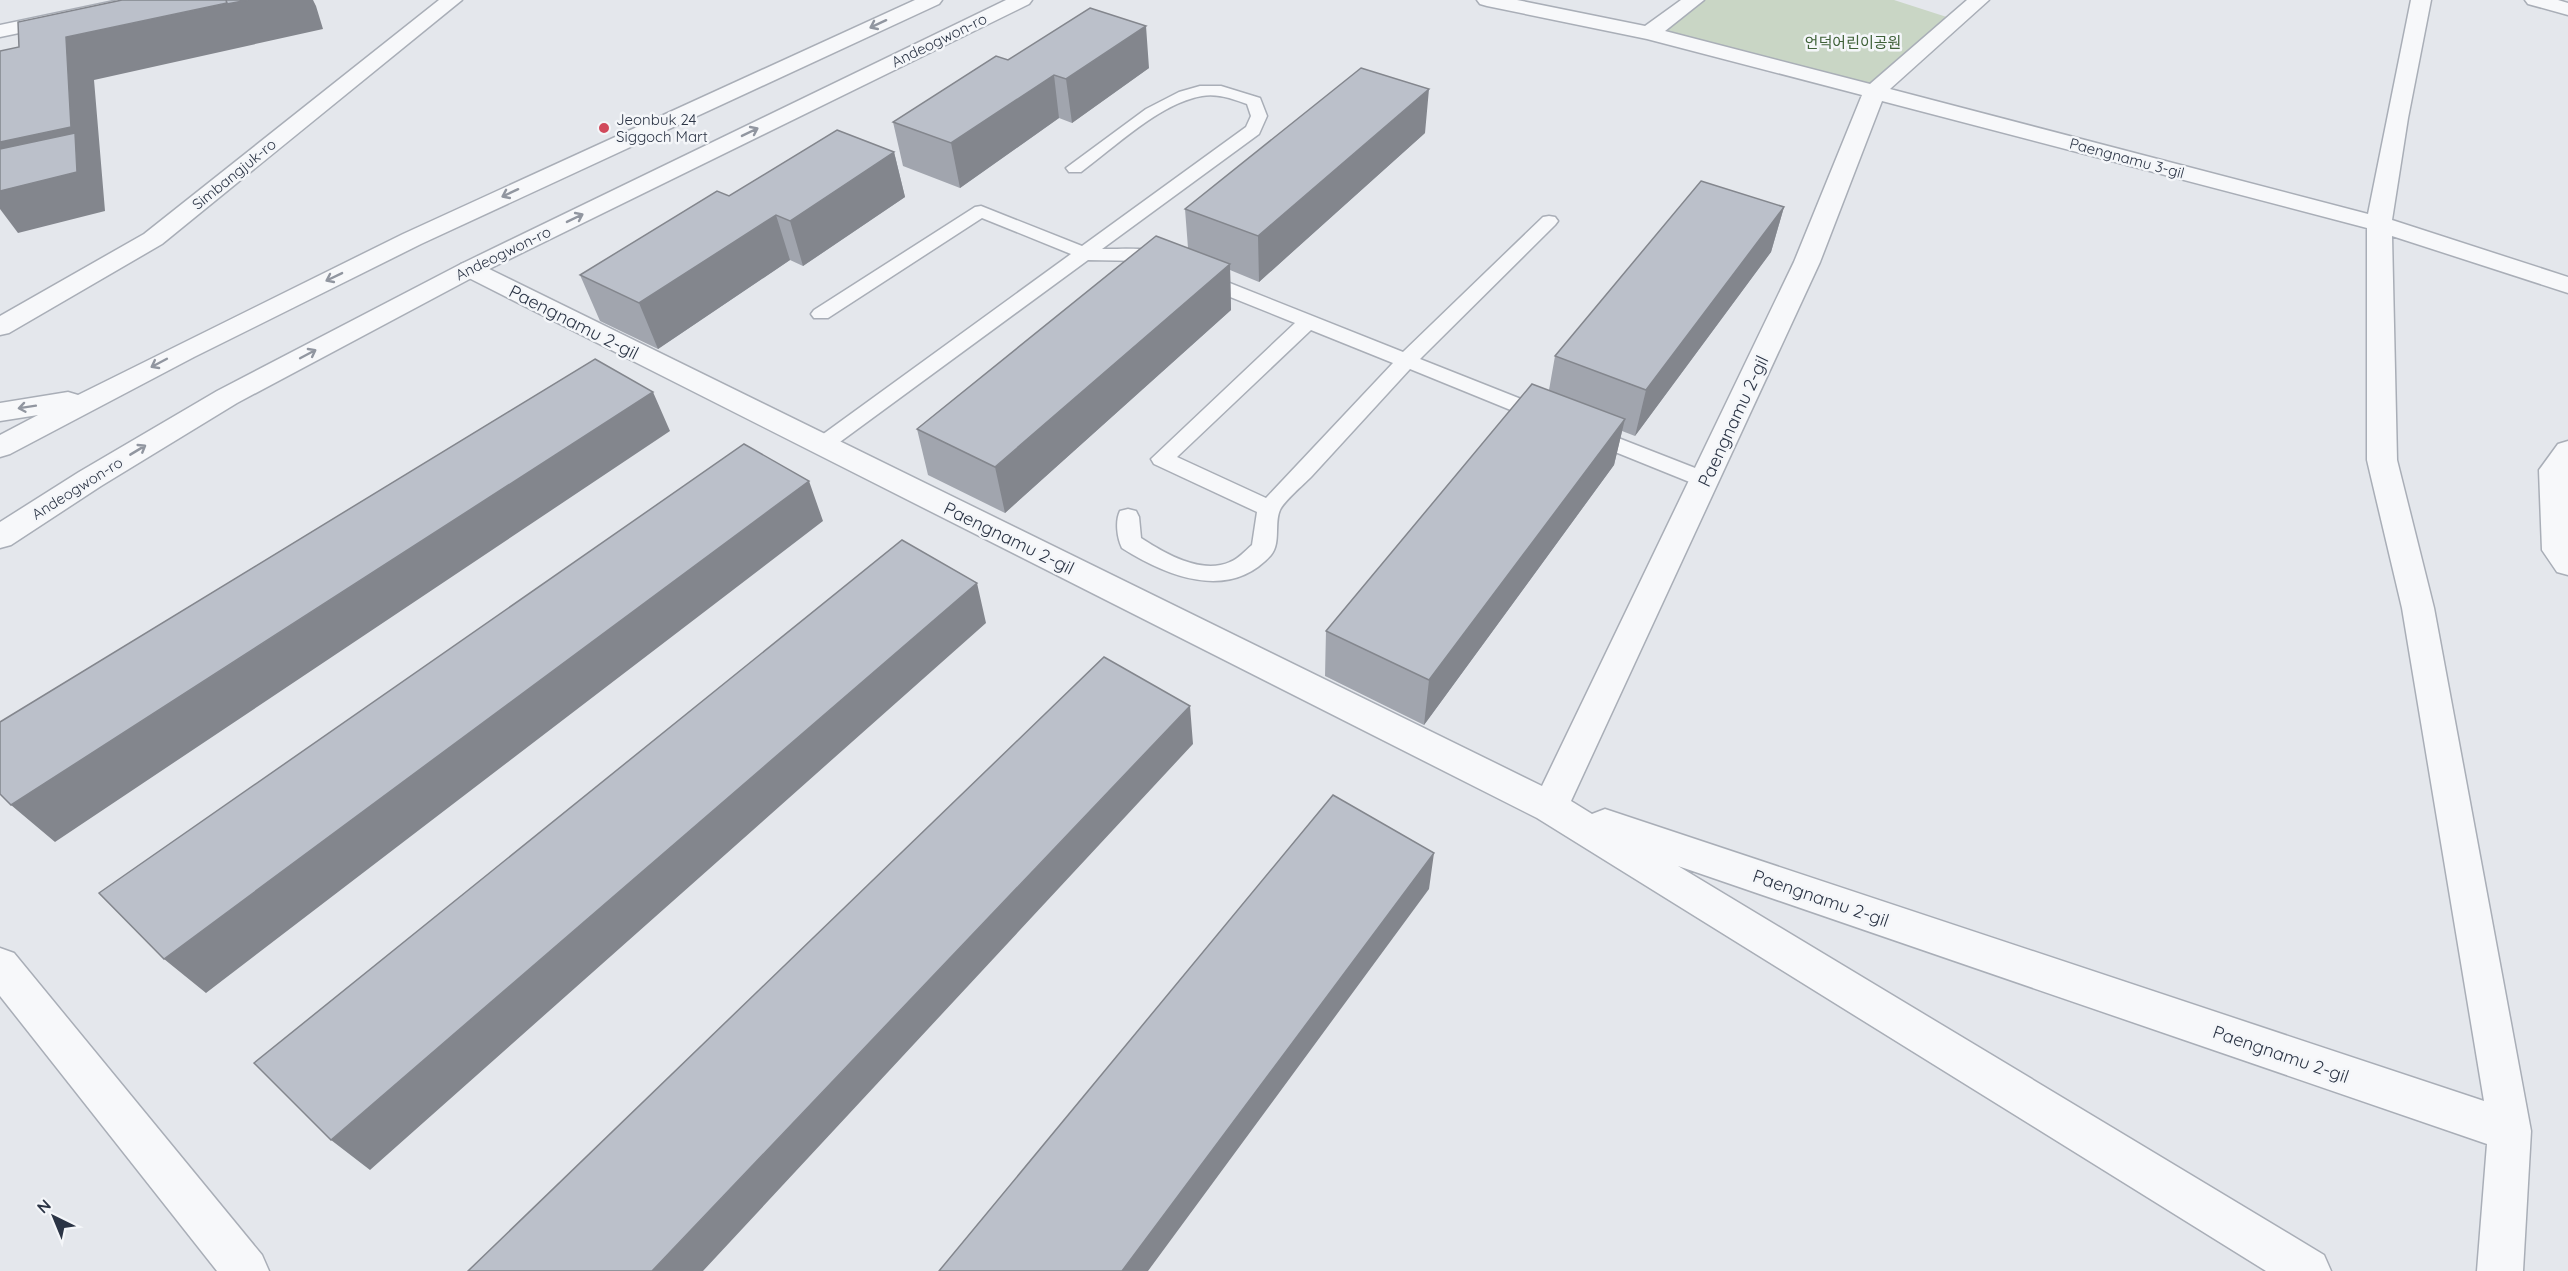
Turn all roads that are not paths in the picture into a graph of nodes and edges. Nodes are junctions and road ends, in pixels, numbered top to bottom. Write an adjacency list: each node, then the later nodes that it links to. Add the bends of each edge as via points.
1 (148, 0): 11 (street)
2 (452, 0): 22 (street, Simbangjuk-ro, via 153,239)
3 (932, 0): 24 (street, one-way to 24, via 412,238)
4 (1022, 0): 18 (street, Andeogwon-ro, one-way to 4)
5 (1487, 0): 12 (street, Paengnamu 3-gil)
6 (1694, 0): 12 (street)
7 (1979, 0): 13 (street)
8 (2421, 0): 16 (street)
9 (2535, 0): 10 (street)
10 (2568, 9)
11 (0, 31)
12 (1649, 33): 13 (street, Paengnamu 3-gil)
13 (1874, 92): 16 (street, Paengnamu 3-gil); 29 (street, Paengnamu 2-gil, via 1807,262)
14 (1075, 168): 17 (lane, via 1170,102 1202,91 1227,92 1254,101 1259,116 1253,130)
15 (1549, 221): 23 (lane)
16 (2379, 224): 19 (street, Paengnamu 3-gil); 36 (street, via 2382,460 2418,608)
17 (1086, 254): 20 (lane, via 981,212); 21 (lane, via 1148,256); 26 (lane)
18 (470, 269): 26 (street, Paengnamu 2-gil); 32 (street, Andeogwon-ro, one-way to 18, via 227,397)
19 (2568, 285)
20 (821, 314)
21 (1309, 321): 23 (lane); 30 (lane, via 1162,459)
22 (0, 327)
23 (1407, 360): 29 (lane); 30 (lane)
24 (96, 396): 25 (street, one-way to 25); 27 (street)
25 (0, 412)
26 (822, 445): 34 (street, Paengnamu 2-gil)
27 (0, 447)
28 (2568, 452): 33 (street, via 2554,470 2558,550)
29 (1705, 480): 34 (street, Paengnamu 2-gil)
30 (1269, 508): 31 (lane, via 1263,549 1234,571 1200,573 1158,561 1130,542)
31 (1128, 517)
32 (0, 537)
33 (2568, 564)
34 (1550, 807): 36 (street, Paengnamu 2-gil); 38 (street, Paengnamu 2-gil)
35 (0, 966): 37 (street)
36 (2510, 1131): 39 (street)
37 (246, 1271)
38 (2307, 1271)
39 (2500, 1271)

